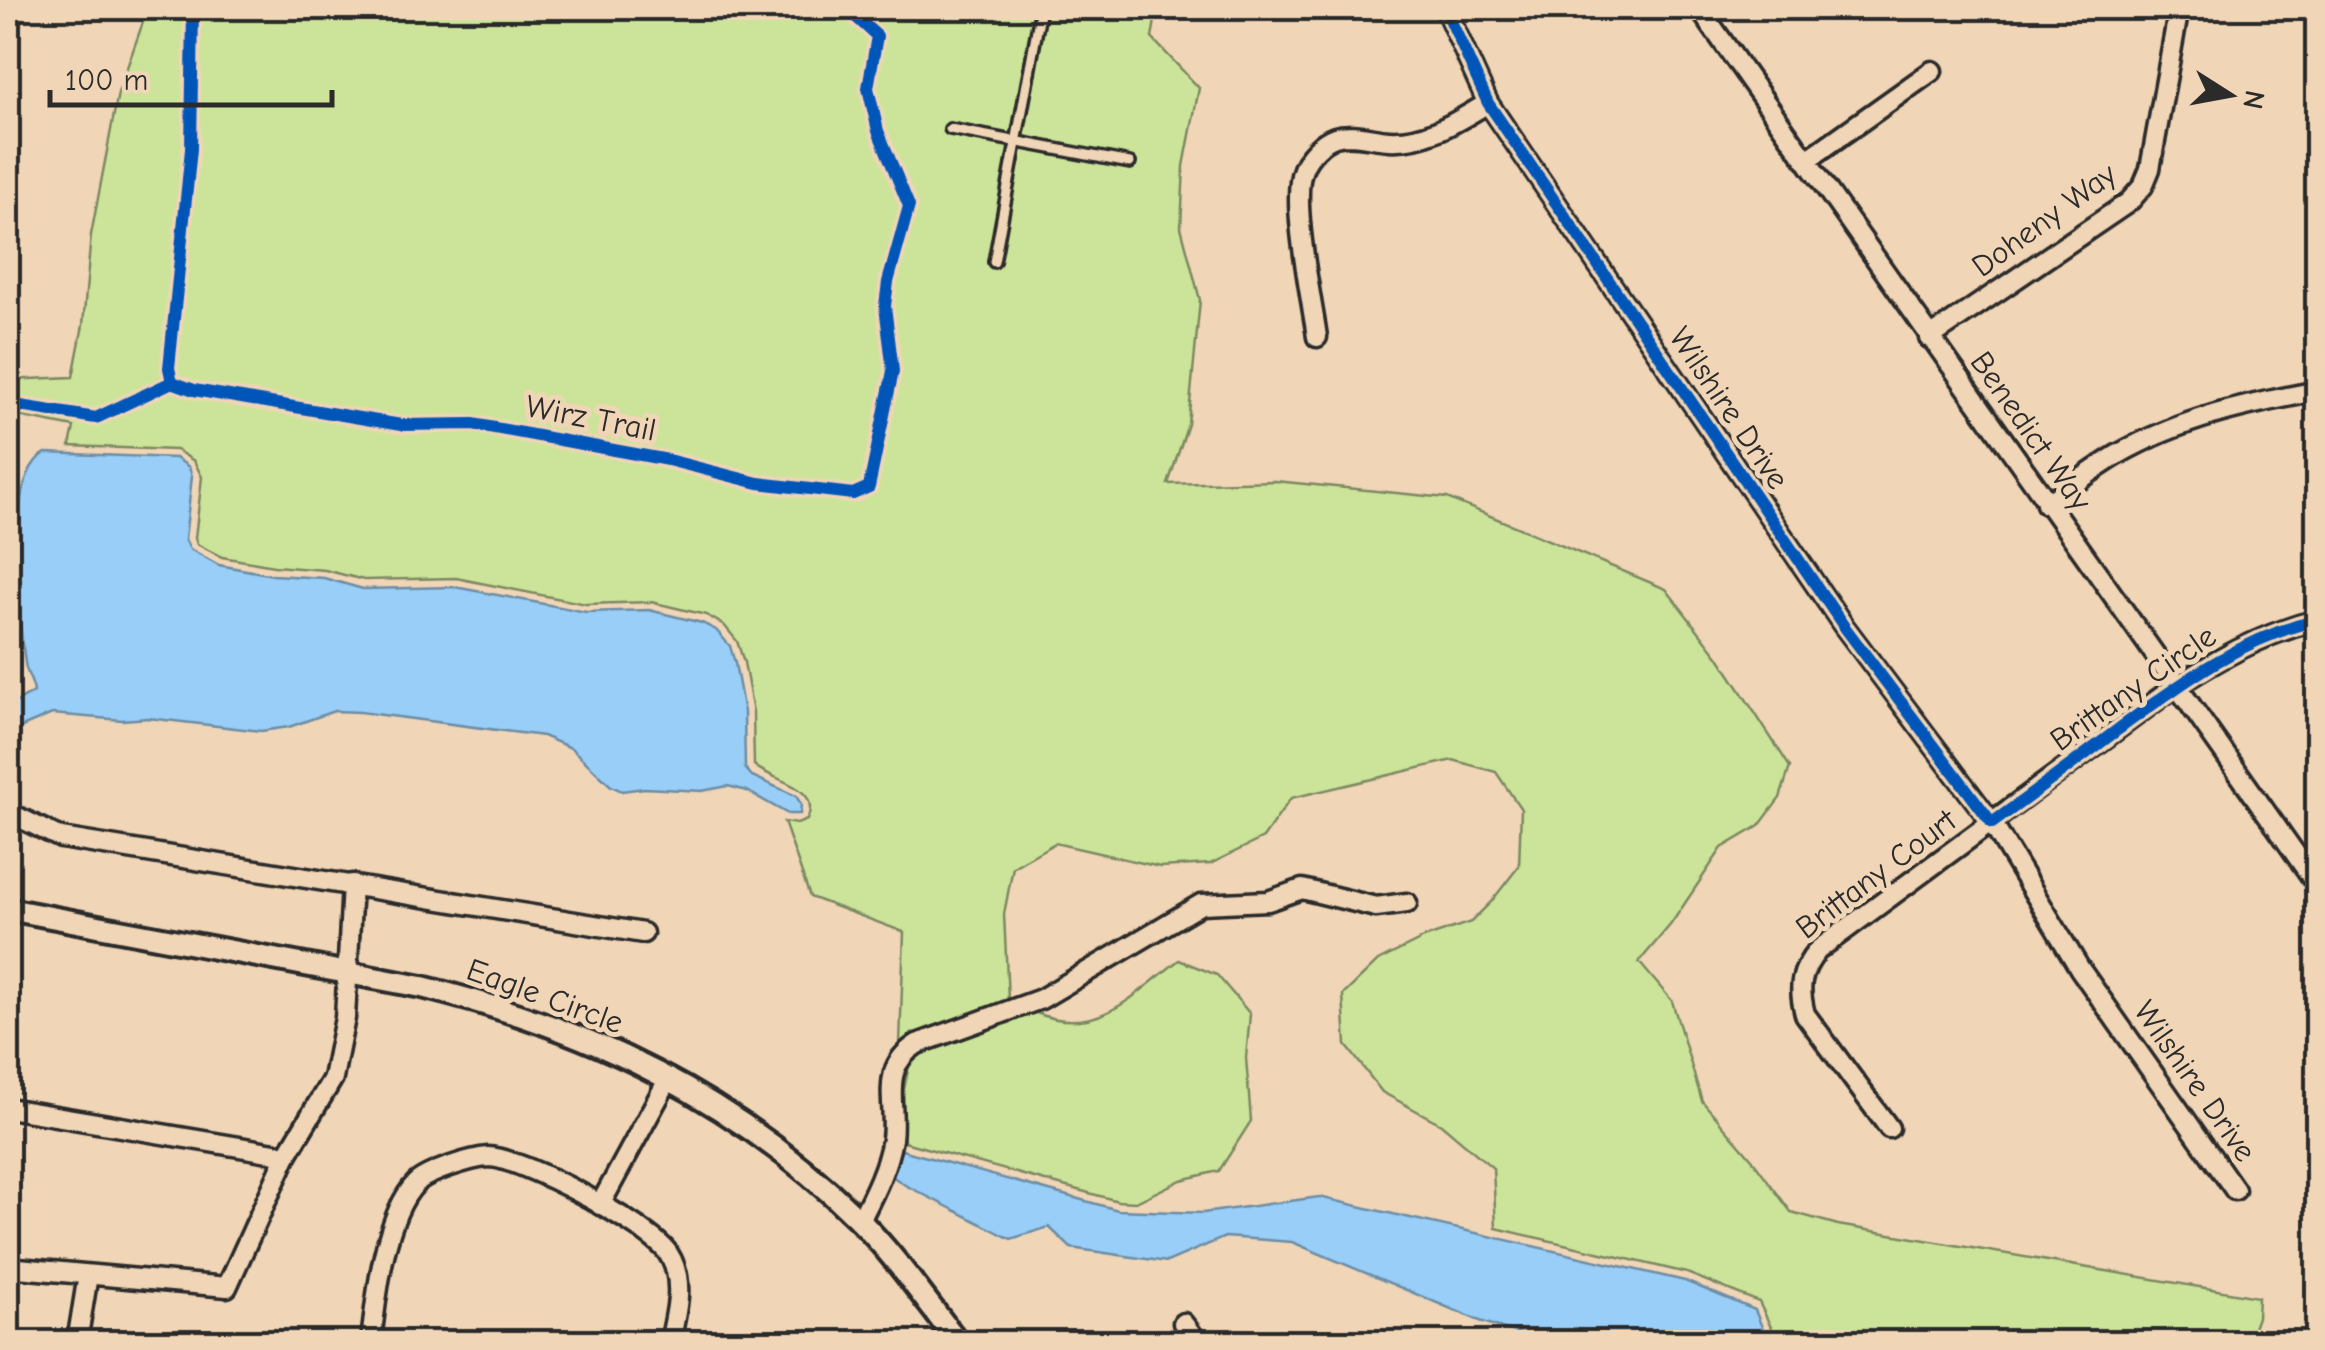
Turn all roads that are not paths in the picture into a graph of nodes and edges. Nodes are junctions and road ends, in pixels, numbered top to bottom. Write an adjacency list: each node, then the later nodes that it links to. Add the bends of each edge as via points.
1 (12, 8): 6 (street)
2 (1040, 8): 10 (lane)
3 (1445, 8): 8 (street, Wilshire Drive)
4 (1699, 8): 11 (street, Benedict Way)
5 (2178, 8): 15 (street, Doheny Way, via 2143,186)
6 (8, 30)
7 (1932, 71): 11 (street)
8 (1488, 103): 14 (street, via 1412,140 1335,137 1316,150 1302,170 1298,195); 21 (street, Wilshire Drive, via 1843,624)
9 (950, 129): 10 (lane)
10 (1018, 142): 12 (lane); 13 (lane)
11 (1807, 160): 15 (street, Benedict Way)
12 (1130, 163)
13 (994, 262)
14 (1317, 338)
15 (1929, 338): 17 (street, Benedict Way)
16 (2318, 391): 17 (street, via 2230,409 2153,437)
17 (2046, 504): 19 (street, Benedict Way)
18 (2318, 620): 19 (street, Brittany Circle, via 2232,650)
19 (2176, 686): 21 (street, Brittany Circle); 23 (street, Benedict Way)
20 (8, 816): 22 (street, via 61,838)
21 (1992, 823): 30 (street, Brittany Court, via 1804,967 1799,992 1805,1014); 32 (street, Wilshire Drive, via 2080,969)
22 (352, 884): 26 (street); 27 (street)
23 (2318, 886)
24 (1407, 903): 34 (street, via 1376,907 1302,889 1268,901 1200,904 1041,998 916,1044 895,1068 892,1136)
25 (8, 909): 27 (street, Eagle Circle)
26 (643, 933)
27 (348, 974): 28 (street, Eagle Circle, via 422,986 544,1021); 31 (street, via 332,1078)
28 (669, 1078): 33 (street); 34 (street, Eagle Circle, via 786,1154)
29 (8, 1108): 31 (street)
30 (1889, 1128)
31 (287, 1155): 36 (street, via 226,1287)
32 (2236, 1190)
33 (600, 1204): 39 (street, via 553,1178 490,1157 417,1181 390,1228); 40 (street, via 668,1252 679,1281)
34 (860, 1221): 41 (street, Eagle Circle)
35 (8, 1271): 36 (street)
36 (88, 1274): 38 (street)
37 (1183, 1324): 42 (street)
38 (77, 1342)
39 (371, 1342)
40 (670, 1342)
41 (958, 1342)
42 (1198, 1342)

